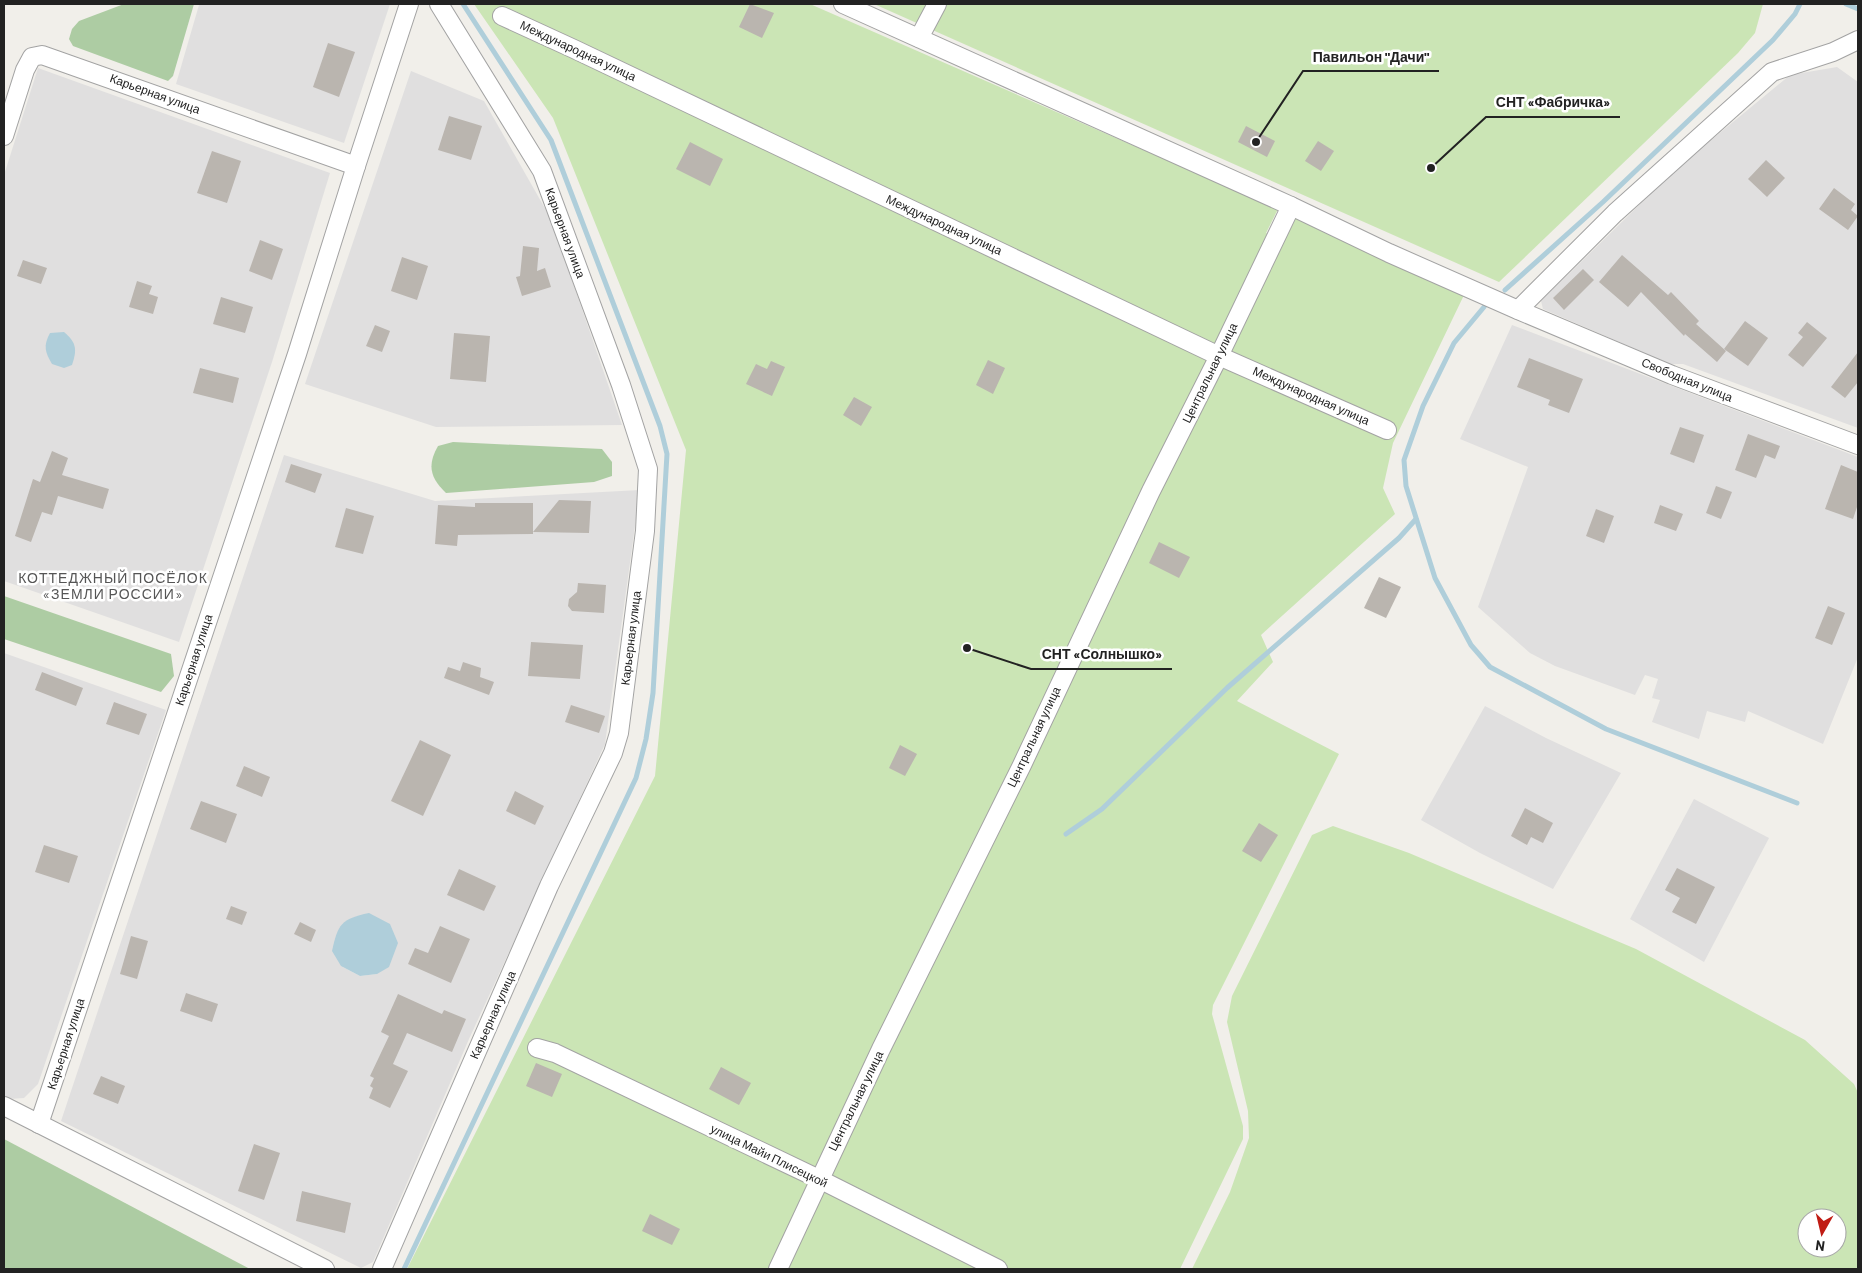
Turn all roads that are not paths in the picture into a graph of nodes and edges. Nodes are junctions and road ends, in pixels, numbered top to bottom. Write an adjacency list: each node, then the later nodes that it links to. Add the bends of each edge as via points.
1 (409, 4): 9 (street, Карьерная улица)
2 (439, 4): 20 (street, Карьерная улица, via 542,171 621,385 648,469 645,531 619,733)
3 (843, 4): 6 (street, Свободная улица)
4 (937, 4): 6 (street)
5 (502, 16): 12 (street, Международная улица)
6 (919, 38): 10 (street, Свободная улица)
7 (1858, 40): 11 (street, via 1833,52 1772,72 1615,213)
8 (4, 136): 9 (street, Карьерная улица, via 25,70 32,57 42,55)
9 (356, 166): 17 (street, Карьерная улица, via 297,354)
10 (1291, 206): 11 (street, Свободная улица); 12 (street, Центральная улица)
11 (1518, 310): 14 (street, Свободная улица, via 1672,375)
12 (1219, 356): 13 (street, Международная улица); 18 (street, Центральная улица)
13 (1388, 430)
14 (1858, 445)
15 (537, 1048): 18 (street, улица Майи Плисецкой, via 555,1053)
16 (4, 1106): 17 (street)
17 (39, 1124): 19 (street)
18 (819, 1179): 21 (street, Центральная улица); 22 (street, улица Майи Плисецкой)
19 (325, 1269)
20 (382, 1269)
21 (778, 1269)
22 (998, 1269)

